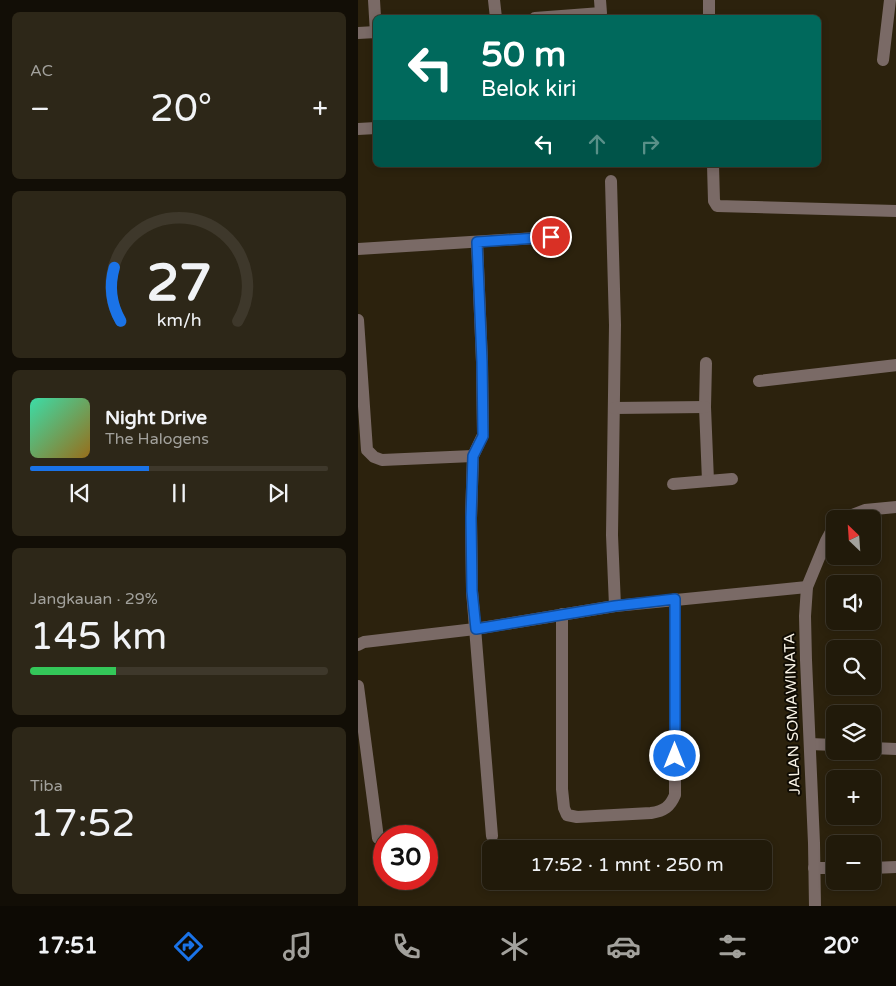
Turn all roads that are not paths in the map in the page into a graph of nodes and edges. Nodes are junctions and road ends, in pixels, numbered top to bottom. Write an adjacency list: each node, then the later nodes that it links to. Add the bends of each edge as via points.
1 (374, 0): 6 (street)
2 (494, 0): 7 (street)
3 (600, 0): 8 (street, via 601,13)
4 (709, 0): 9 (street)
5 (890, 0): 12 (street)
6 (374, 15)
7 (496, 15)
8 (575, 15)
9 (709, 15)
10 (358, 33): 11 (street)
11 (373, 33)
12 (883, 60)
13 (373, 128): 14 (street)
14 (358, 129)
15 (713, 167): 17 (street, via 717,206)
16 (611, 181): 27 (street)
17 (896, 211)
18 (551, 237): 19 (street)
19 (477, 242): 20 (street); 28 (street, via 483,436)
20 (358, 249)
21 (358, 320): 24 (street)
22 (706, 363): 26 (street)
23 (896, 365): 25 (street)
24 (360, 381): 28 (street, via 367,450 374,457 382,460)
25 (759, 381)
26 (705, 407): 27 (street); 30 (street)
27 (614, 408): 37 (street, via 612,535)
28 (473, 456): 39 (street, via 472,591)
29 (732, 479): 30 (street)
30 (708, 481): 31 (street)
31 (673, 484)
32 (896, 507): 33 (street)
33 (865, 510)
34 (826, 541): 35 (street, JALAN SOMAWINATA)
35 (807, 587): 36 (street); 42 (street, JALAN SOMAWINATA, via 805,642)
36 (675, 599): 37 (street); 38 (street, via 675,795 666,808 651,813 567,815 562,789)
37 (615, 606): 38 (street)
38 (562, 614): 39 (street)
39 (476, 629): 40 (street); 48 (street)
40 (358, 645)
41 (358, 686): 46 (street)
42 (810, 744): 43 (street); 50 (street, JALAN SOMAWINATA)
43 (826, 745)
44 (881, 748): 45 (street)
45 (896, 749)
46 (364, 783): 47 (street)
47 (375, 825)
48 (492, 836)
49 (896, 867): 52 (street)
50 (814, 868): 51 (street); 53 (street, JALAN SOMAWINATA)
51 (826, 868)
52 (881, 868)
53 (815, 906)

